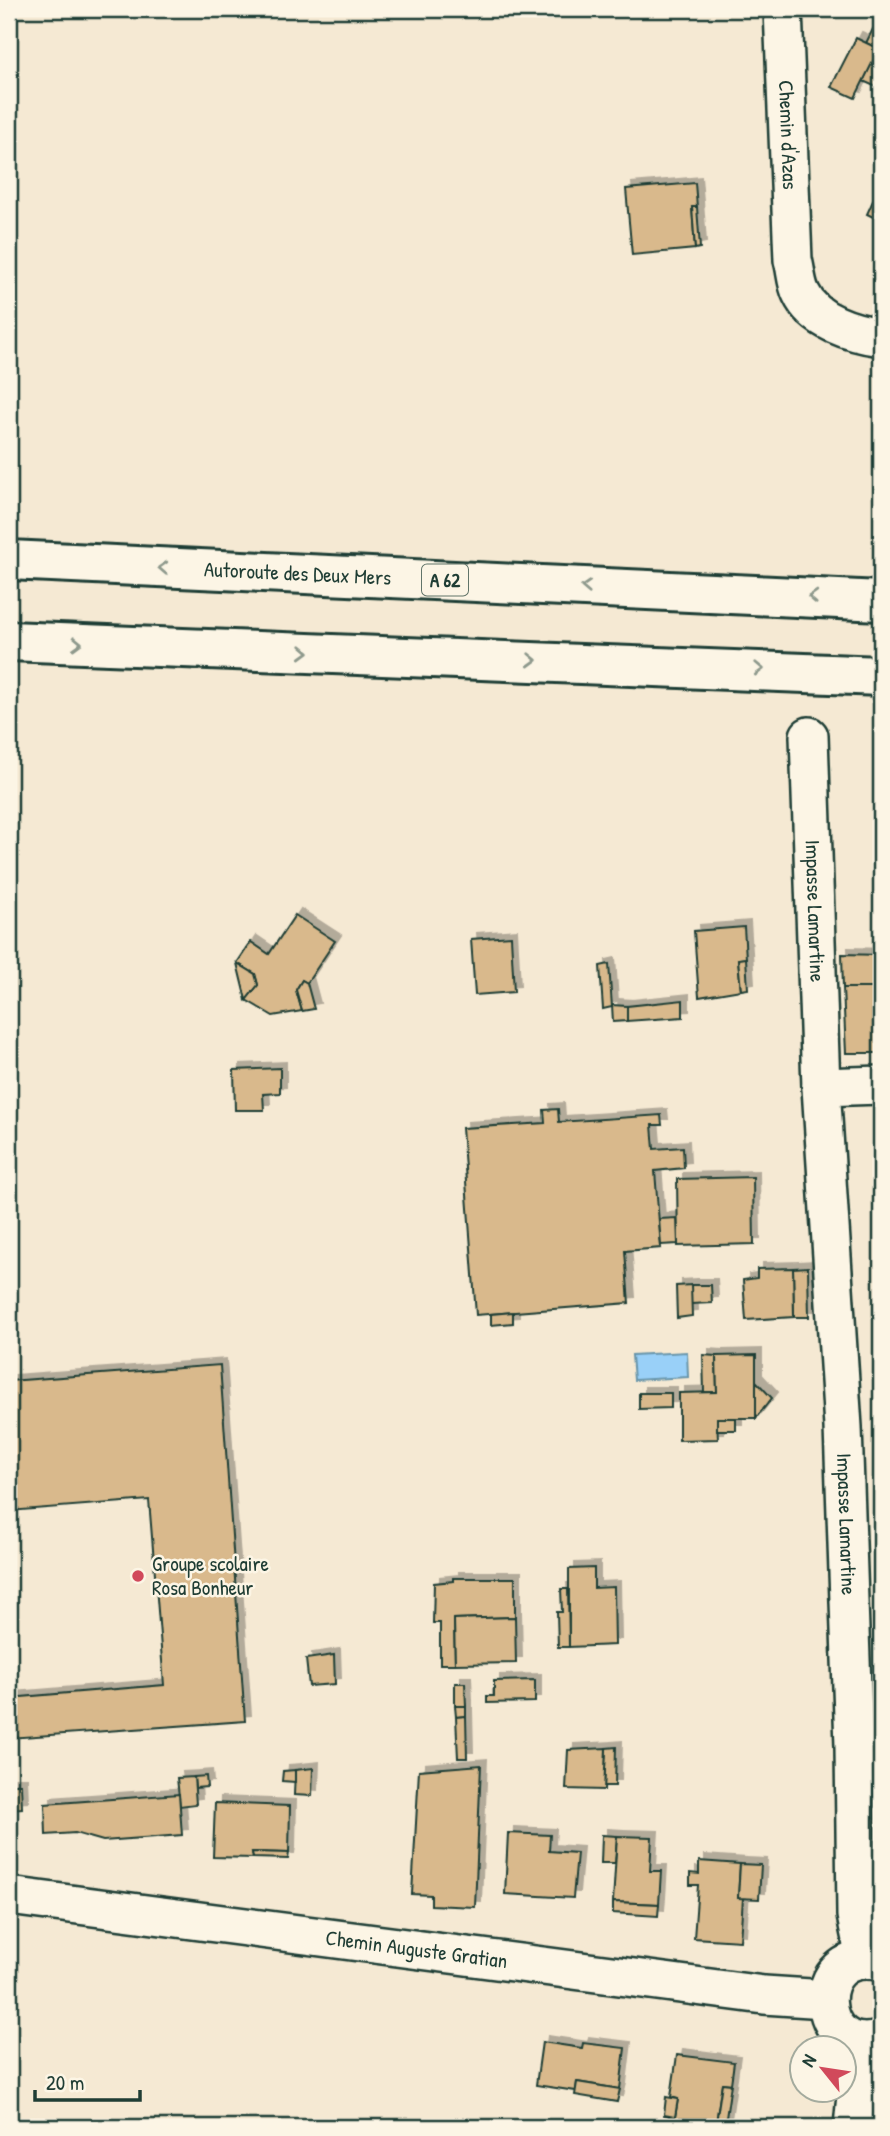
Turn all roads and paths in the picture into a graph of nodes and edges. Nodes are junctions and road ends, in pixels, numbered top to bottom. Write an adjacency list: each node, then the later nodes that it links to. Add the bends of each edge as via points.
1 (783, 9): 2 (street, Chemin d'Azas, via 793,260 801,294 828,320 857,333)
2 (881, 337)
3 (9, 561): 4 (highway, Autoroute des Deux Mers / A 62, one-way to 3)
4 (881, 601)
5 (9, 641): 6 (highway, one-way to 6)
6 (881, 676)
7 (809, 736): 9 (street, Impasse Lamartine)
8 (881, 1085): 9 (street)
9 (821, 1087): 10 (street, Impasse Lamartine)
10 (868, 1747): 12 (street, Impasse Lamartine, via 856,1915)
11 (9, 1896): 13 (street, Chemin Auguste Gratian, via 764,1995)
12 (873, 1961): 13 (street, via 842,1968)
13 (825, 1999): 14 (street, via 835,2027 847,2037)
14 (871, 2040): 15 (street)
15 (853, 2127)

